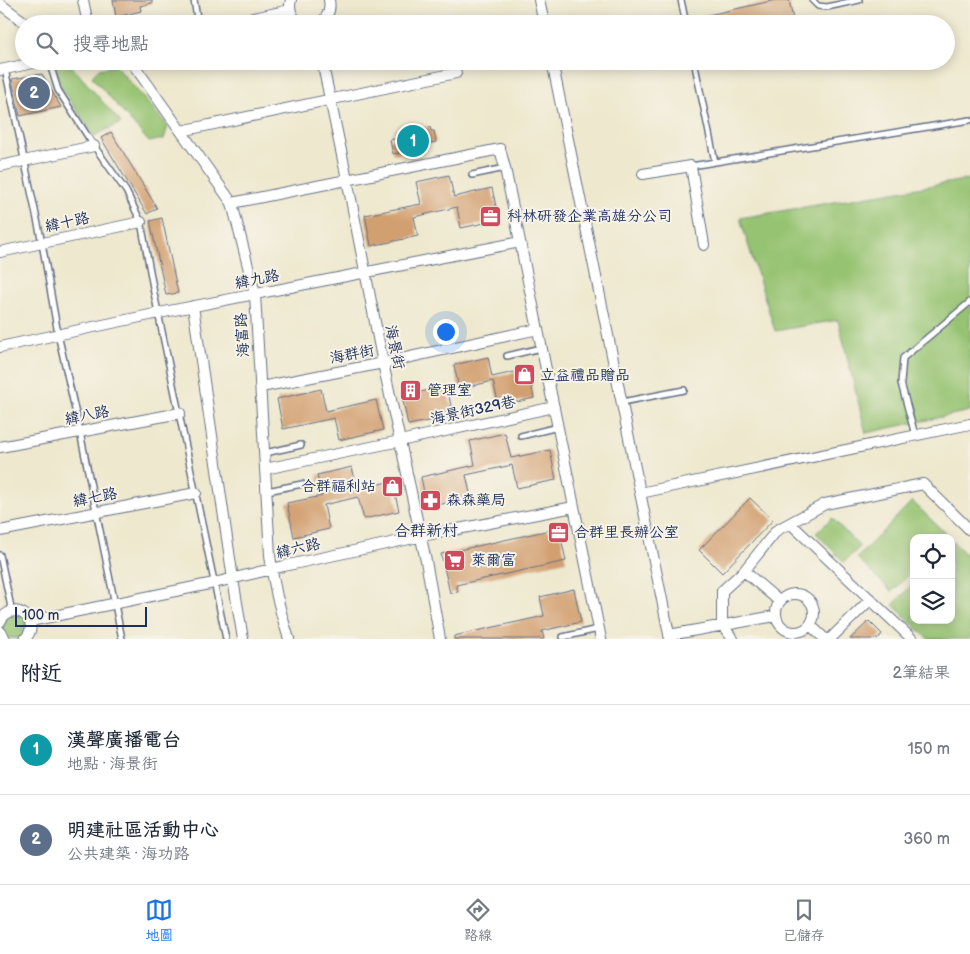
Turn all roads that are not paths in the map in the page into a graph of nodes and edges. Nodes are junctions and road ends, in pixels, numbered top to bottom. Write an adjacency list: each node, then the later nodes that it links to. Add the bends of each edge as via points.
1 (83, 0): 11 (street)
2 (194, 0): 12 (lane)
3 (329, 0): 14 (street)
4 (539, 0): 15 (street)
5 (681, 0): 16 (lane)
6 (812, 0): 7 (lane, via 818,6 827,7)
7 (859, 0)
8 (0, 4): 10 (street)
9 (291, 5): 13 (street)
10 (15, 15)
11 (86, 15)
12 (196, 15)
13 (256, 15)
14 (328, 15)
15 (542, 15)
16 (684, 15)
17 (15, 67): 18 (street)
18 (2, 70): 29 (lane)
19 (52, 70): 28 (lane, via 58,90)
20 (137, 70): 27 (street, 海富路)
21 (324, 70): 25 (street, 海景街)
22 (554, 70): 56 (street)
23 (696, 70): 30 (lane)
24 (456, 73): 25 (street)
25 (330, 100): 27 (street); 36 (street, 海景街)
26 (970, 120): 30 (lane)
27 (181, 131): 37 (street, 海富路)
28 (94, 146): 29 (street); 38 (lane, via 126,191)
29 (24, 161): 31 (street); 40 (lane)
30 (715, 162): 32 (lane)
31 (0, 166)
32 (691, 166): 34 (street); 41 (street)
33 (505, 168): 35 (lane); 36 (street, via 500,149); 39 (street)
34 (643, 174)
35 (472, 176)
36 (347, 179): 37 (street); 43 (street, 海景街)
37 (232, 203): 44 (street, 海富路)
38 (141, 222): 40 (street, 緯十路); 47 (lane)
39 (520, 242): 43 (street, 緯九路); 48 (street)
40 (42, 243): 42 (street, 緯十路); 49 (lane)
41 (704, 245)
42 (0, 252)
43 (365, 273): 44 (street, 緯九路); 53 (street, 海景街)
44 (255, 294): 46 (street, 緯九路); 54 (street, 海富路)
45 (970, 302): 63 (lane, via 903,358 901,383)
46 (194, 306): 47 (street, 緯九路); 82 (street)
47 (159, 313): 49 (street, 緯九路); 58 (lane)
48 (538, 329): 51 (street); 53 (street, 海群街)
49 (58, 334): 50 (street, 緯九路); 61 (lane)
50 (0, 347)
51 (542, 348): 52 (lane); 57 (street)
52 (506, 356)
53 (383, 363): 54 (street, 海群街); 64 (street, 海景街)
54 (261, 387): 67 (street, 海富路)
55 (684, 390): 56 (lane)
56 (621, 402): 71 (street)
57 (554, 407): 60 (street); 64 (street, 海景街329巷)
58 (180, 413): 61 (street, 緯八路); 72 (lane)
59 (970, 424): 63 (street)
60 (558, 427): 62 (lane); 73 (street)
61 (80, 432): 66 (street, 緯八路); 74 (lane)
62 (521, 436)
63 (915, 436): 71 (street)
64 (400, 441): 68 (street, 海景街329巷); 78 (street, 海景街)
65 (301, 445): 67 (lane)
66 (0, 447)
67 (265, 453): 68 (street, 海富路)
68 (265, 469): 70 (street, 海富路)
69 (302, 484): 70 (lane)
70 (266, 491): 80 (street, 海富路)
71 (640, 493): 96 (street)
72 (196, 494): 74 (street, 緯七路); 83 (lane)
73 (574, 507): 78 (street, 緯六路); 94 (street)
74 (97, 512): 77 (street, 緯七路); 86 (lane)
75 (790, 523): 76 (street, via 825,504 923,484); 81 (street, via 777,530); 84 (street)
76 (969, 527)
77 (0, 531)
78 (420, 536): 80 (street, 緯六路); 103 (street, 海景街)
79 (0, 555): 87 (lane)
80 (271, 569): 82 (street, 緯六路); 102 (street, 海富路)
81 (744, 571): 85 (street); 91 (street, via 722,591)
82 (233, 579): 83 (street, 緯六路); 101 (street)
83 (214, 583): 86 (street, 緯六路); 100 (lane)
84 (871, 600): 106 (street); 107 (street)
85 (779, 601): 88 (street); 92 (street, via 789,594 806,598 811,602 814,614)
86 (114, 604): 89 (street, 緯六路); 99 (lane)
87 (12, 612): 89 (street, via 24,614); 90 (street)
88 (775, 616): 91 (street); 92 (street, via 786,631 799,632)
89 (30, 621): 98 (street, via 30,632)
90 (0, 622)
91 (722, 624): 96 (street); 104 (street)
92 (810, 625): 105 (street)
93 (0, 631): 97 (street)
94 (600, 634): 95 (lane)
95 (564, 637)
96 (670, 637)
97 (5, 639)
98 (25, 639)
99 (122, 639)
100 (226, 639)
101 (243, 639)
102 (289, 639)
103 (440, 639)
104 (733, 639)
105 (825, 639)
106 (830, 639)
107 (912, 639)

